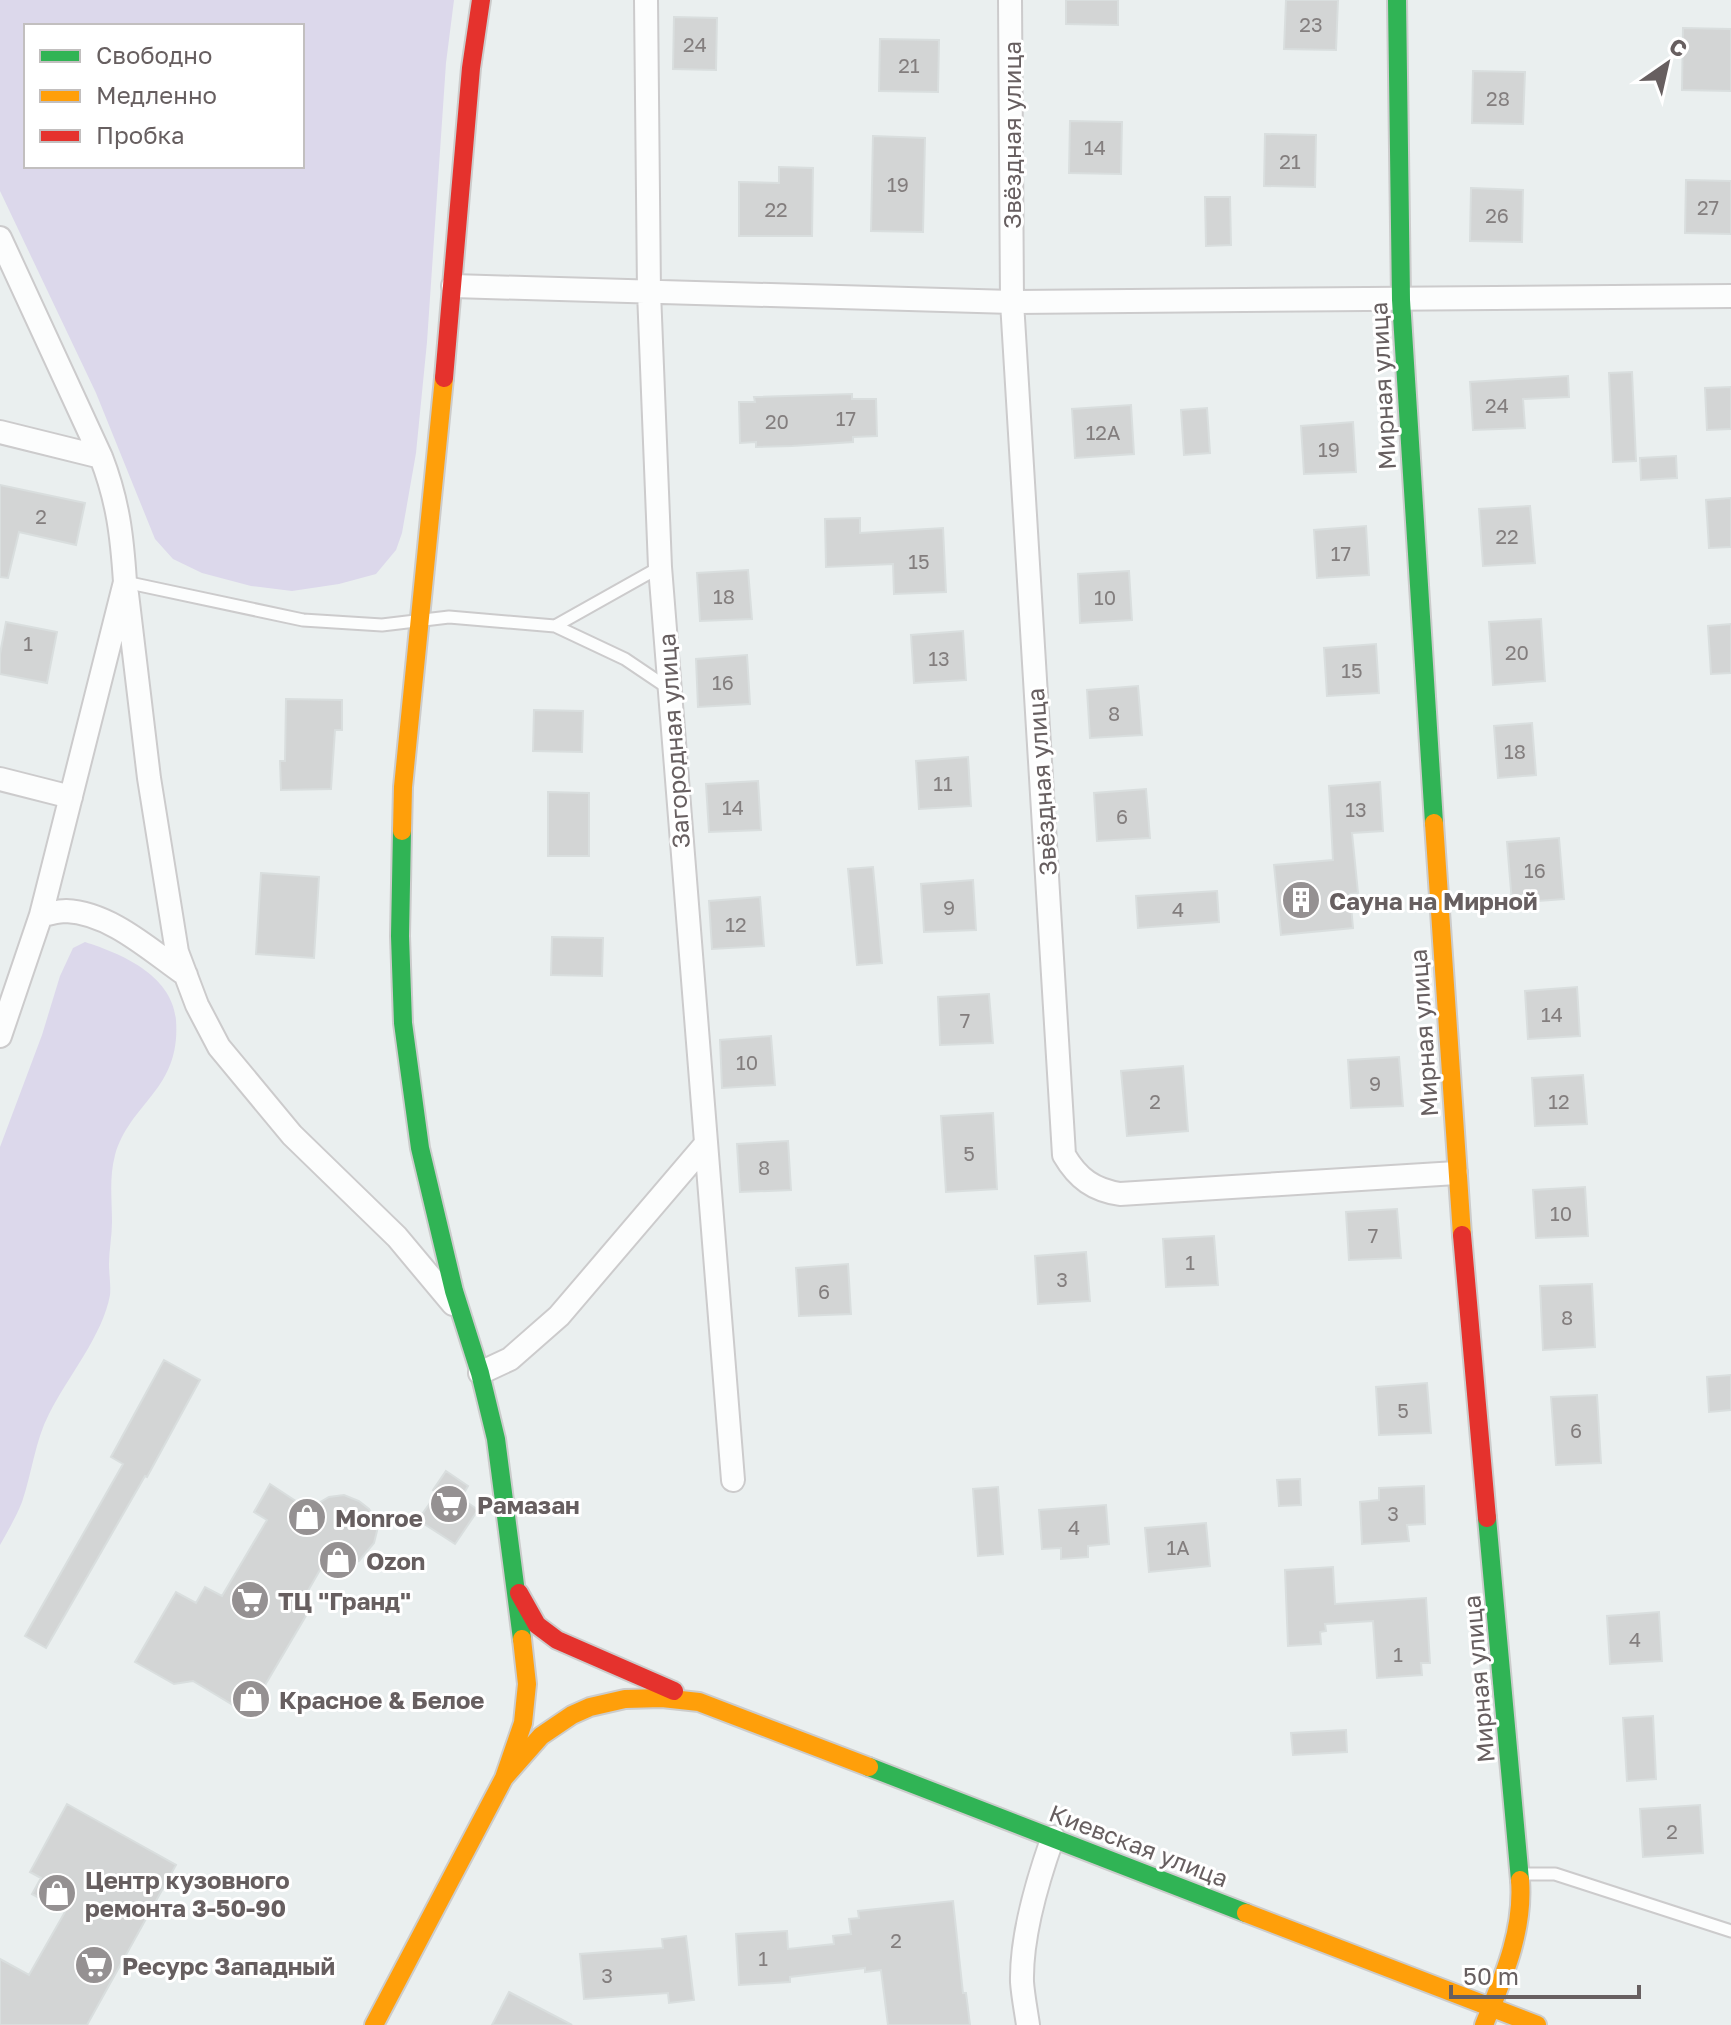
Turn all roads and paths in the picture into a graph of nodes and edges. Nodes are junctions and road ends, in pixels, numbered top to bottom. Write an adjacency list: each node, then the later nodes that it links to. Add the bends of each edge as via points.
1 (481, 0): 6 (street)
2 (646, 0): 7 (street, Загородная улица)
3 (1010, 0): 10 (street, Звёздная улица)
4 (1397, 0): 9 (street, Мирная улица)
5 (0, 238): 12 (street)
6 (453, 286): 7 (street); 15 (street)
7 (649, 292): 10 (street); 13 (street, Загородная улица)
8 (1731, 296): 9 (street)
9 (1401, 300): 10 (street); 24 (street, Мирная улица)
10 (1012, 302): 24 (street, Звёздная улица, via 1064,1155 1084,1181 1120,1194)
11 (0, 432): 12 (street)
12 (101, 457): 14 (street, via 115,494)
13 (660, 567): 16 (lane); 17 (street, Загородная улица)
14 (125, 582): 15 (lane, via 303,620 382,625); 19 (street); 21 (street, via 152,793 177,952)
15 (418, 619): 16 (lane); 25 (street, via 402,802 403,1023 420,1148)
16 (555, 626): 17 (lane, via 625,659)
17 (668, 688): 23 (street, Загородная улица)
18 (0, 779): 19 (street)
19 (71, 797): 20 (street)
20 (41, 915): 21 (street, via 89,915 123,931); 22 (street)
21 (186, 975): 25 (street, via 219,1047 292,1135 397,1237)
22 (0, 1036)
23 (705, 1145): 26 (street, via 559,1316 510,1359); 27 (street, Загородная улица)
24 (1456, 1173): 32 (street, Мирная улица)
25 (461, 1314): 26 (street)
26 (480, 1373): 28 (street, via 496,1439)
27 (733, 1480)
28 (514, 1583): 29 (street, via 537,1625 557,1640); 30 (street, via 527,1684 523,1723)
29 (699, 1702): 30 (street, via 644,1696 581,1711 555,1724); 31 (street, Киевская улица)
30 (504, 1778): 35 (street)
31 (1053, 1837): 34 (street, Киевская улица); 36 (street, via 1038,1877 1022,1981)
32 (1519, 1874): 33 (lane, via 1555,1874); 34 (street, Мирная улица, via 1520,1924)
33 (1731, 1931)
34 (1488, 2016): 37 (street, Киевская улица)
35 (374, 2025)
36 (1028, 2025)
37 (1537, 2025)

